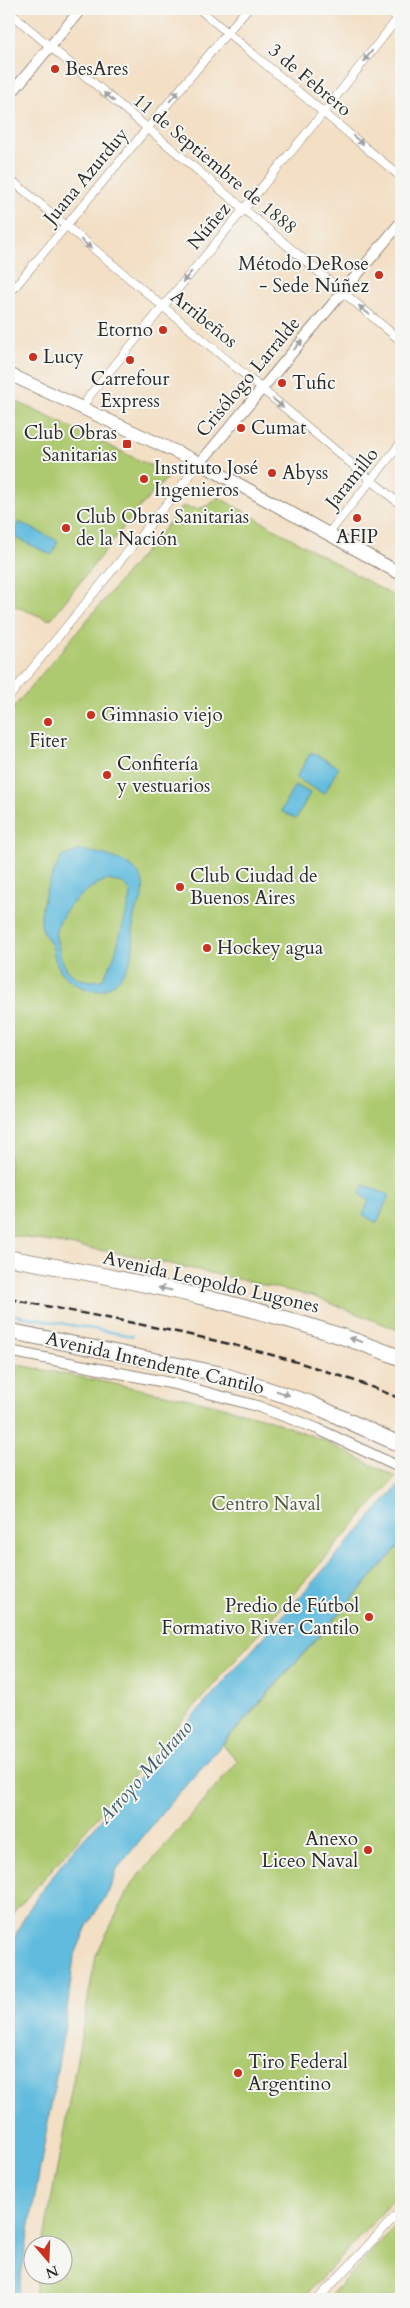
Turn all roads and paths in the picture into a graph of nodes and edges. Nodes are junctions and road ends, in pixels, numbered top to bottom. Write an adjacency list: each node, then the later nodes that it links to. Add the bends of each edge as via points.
1 (82, 9): 8 (street)
2 (199, 9): 7 (street, 3 de Febrero)
3 (248, 9): 7 (street, Juana Azurduy)
4 (388, 9): 6 (street)
5 (9, 12): 8 (street, 11 de Septiembre de 1888)
6 (400, 19): 10 (street, Núñez, one-way to 10)
7 (228, 33): 10 (street, 3 de Febrero); 11 (street, Juana Azurduy, one-way to 7)
8 (50, 47): 9 (street); 11 (street, 11 de Septiembre de 1888, one-way to 8)
9 (9, 96)
10 (324, 112): 12 (street, 3 de Febrero, one-way to 12); 14 (street, Núñez)
11 (147, 128): 14 (street, 11 de Septiembre de 1888); 16 (street, Juana Azurduy)
12 (401, 177)
13 (9, 178): 16 (street, Arribeños)
14 (244, 209): 17 (street, 11 de Septiembre de 1888); 19 (street, Núñez, one-way to 19)
15 (401, 222): 17 (street, Crisólogo Larralde)
16 (66, 226): 18 (street, Juana Azurduy); 19 (street, Arribeños, one-way to 19)
17 (343, 292): 20 (street, 11 de Septiembre de 1888, one-way to 17); 22 (street, Crisólogo Larralde, one-way to 17)
18 (9, 294)
19 (162, 306): 22 (street, Arribeños); 23 (street, Núñez)
20 (401, 341)
21 (9, 374): 23 (main road)
22 (260, 388): 25 (street, Crisólogo Larralde); 26 (street, Arribeños, one-way to 26)
23 (82, 408): 25 (main road)
24 (401, 443): 26 (street, Jaramillo)
25 (200, 463): 28 (main road); 30 (street)
26 (371, 480): 27 (street, Arribeños); 28 (street, Jaramillo)
27 (401, 505)
28 (328, 534): 29 (main road)
29 (401, 574)
30 (9, 697)
31 (9, 1258): 34 (highway, Avenida Leopoldo Lugones, one-way to 31, via 289,1318 185,1293)
32 (9, 1330): 35 (highway, Avenida Intendente Cantilo, one-way to 35, via 229,1376 308,1403)
33 (9, 1351): 36 (street, Avenida Intendente Cantilo, via 175,1384 257,1406 304,1423)
34 (401, 1358)
35 (401, 1445)
36 (401, 1468)
37 (401, 2210): 38 (street)
38 (318, 2299)

